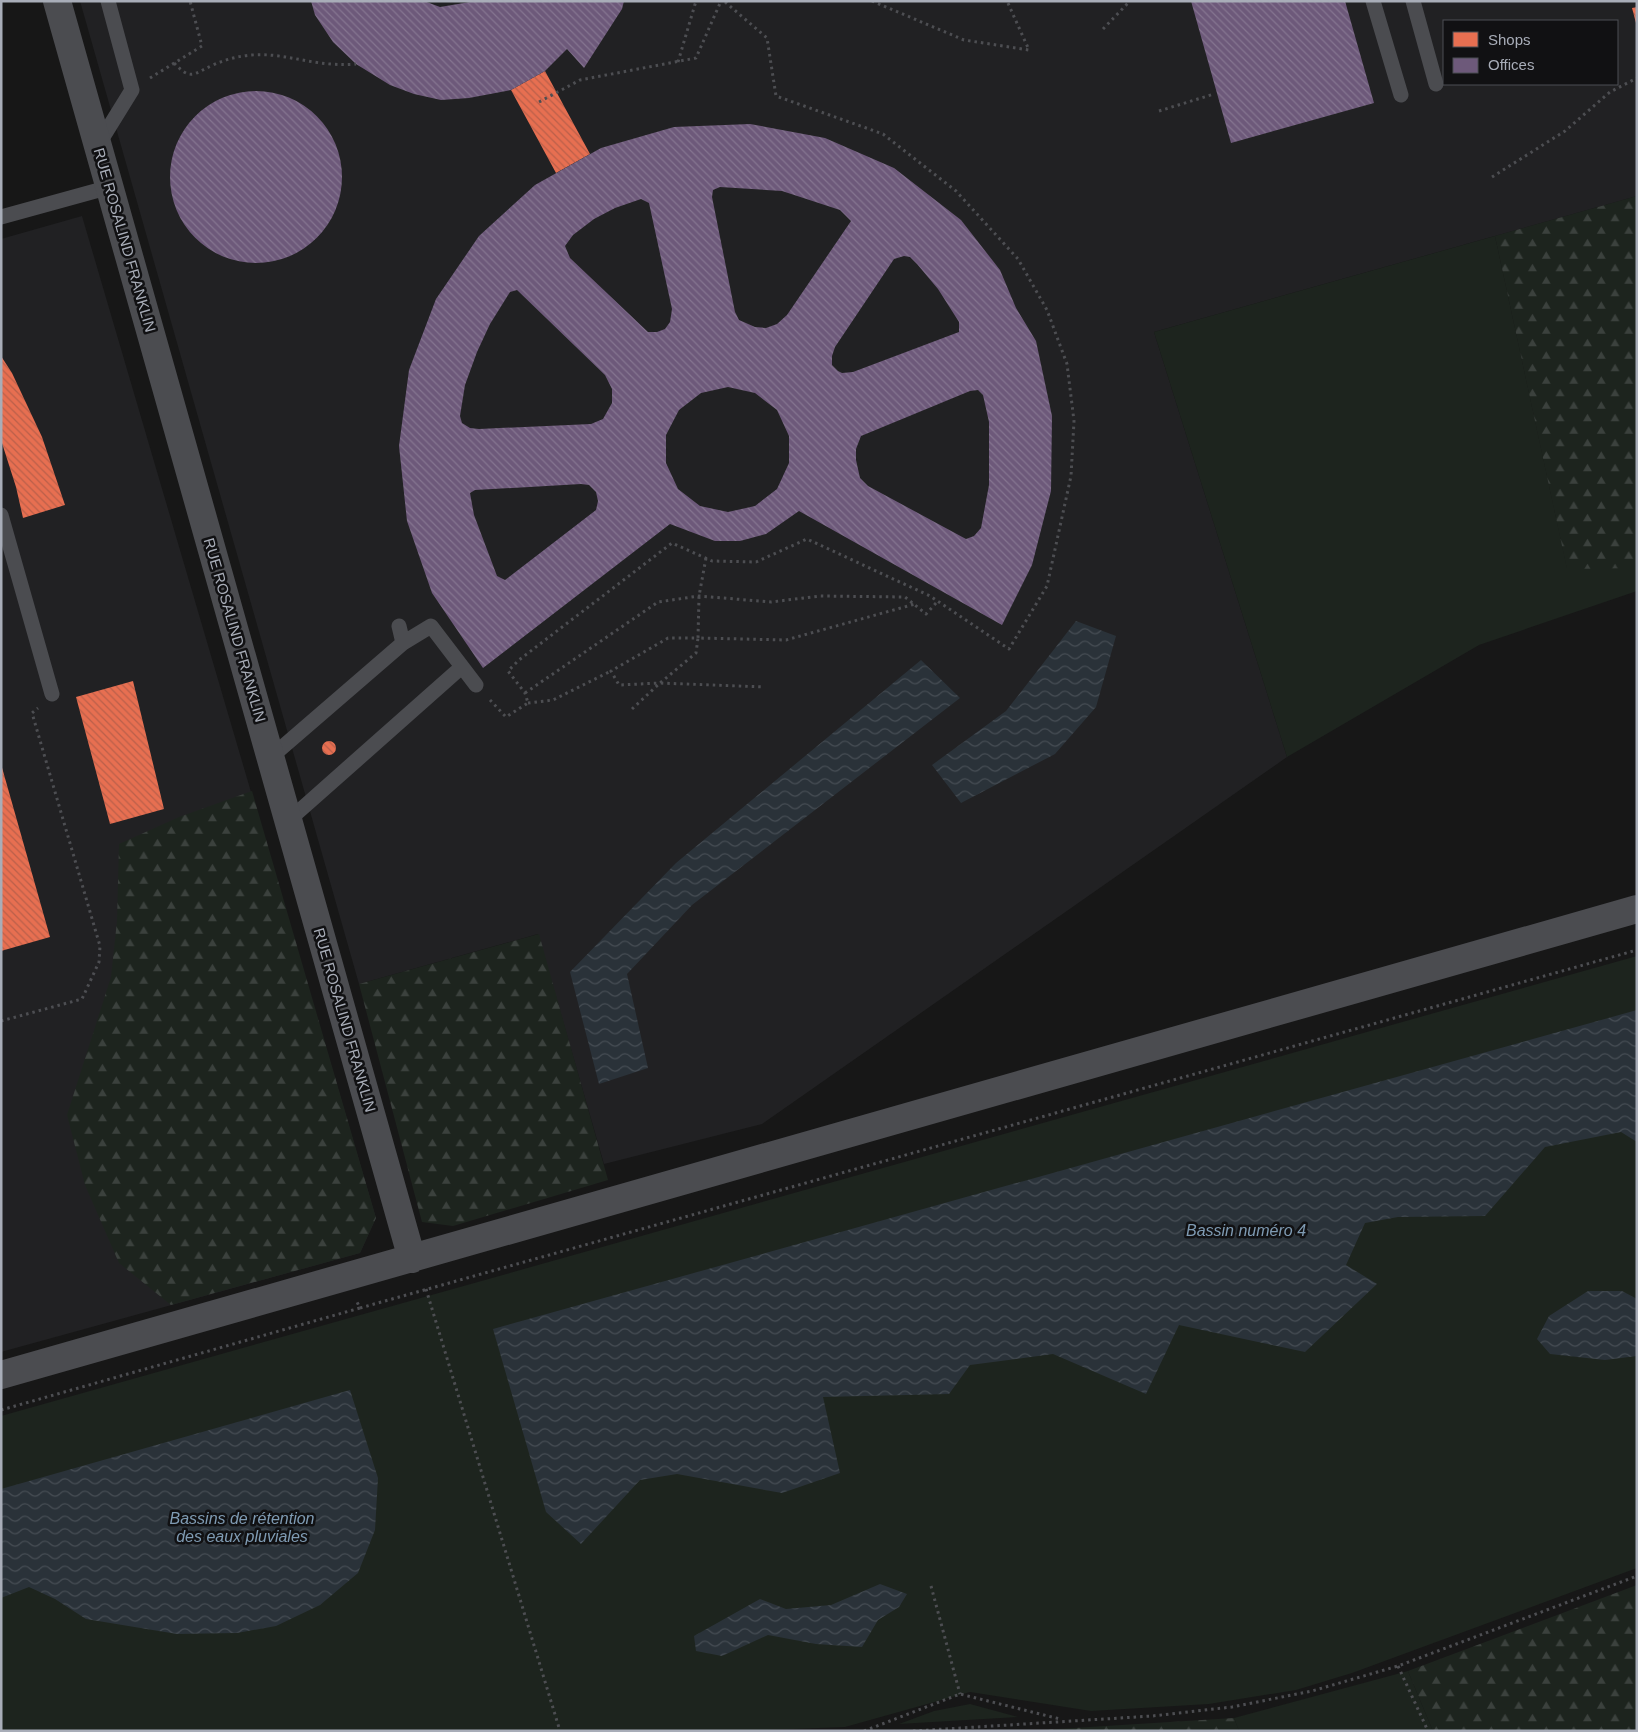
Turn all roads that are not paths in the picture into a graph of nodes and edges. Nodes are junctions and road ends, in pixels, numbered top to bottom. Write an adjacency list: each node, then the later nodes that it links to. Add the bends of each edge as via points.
1 (57, 1): 7 (street, RUE ROSALIND FRANKLIN)
2 (108, 1): 7 (lane, via 132,90)
3 (1373, 1): 6 (lane)
4 (1413, 1): 5 (lane)
5 (1436, 84)
6 (1401, 95)
7 (98, 145): 8 (street, RUE ROSALIND FRANKLIN)
8 (110, 187): 9 (lane); 16 (street, RUE ROSALIND FRANKLIN)
9 (1, 217)
10 (1, 515): 15 (lane)
11 (399, 626): 12 (lane)
12 (403, 643): 14 (lane, via 431,626); 16 (lane)
13 (456, 672): 17 (lane)
14 (476, 685)
15 (52, 694)
16 (271, 757): 17 (street, RUE ROSALIND FRANKLIN)
17 (289, 820): 19 (street, RUE ROSALIND FRANKLIN)
18 (1637, 909): 19 (street)
19 (412, 1259): 20 (street)
20 (1, 1376)

